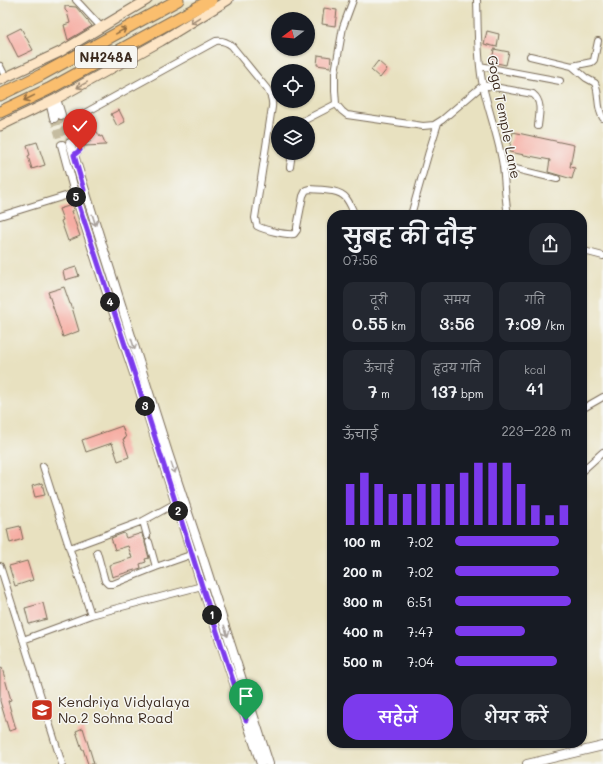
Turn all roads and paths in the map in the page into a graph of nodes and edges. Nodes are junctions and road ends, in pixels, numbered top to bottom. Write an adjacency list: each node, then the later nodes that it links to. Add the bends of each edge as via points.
1 (76, 0): 8 (street)
2 (147, 0): 8 (main road)
3 (178, 0): 17 (highway, NH248A, one-way to 3)
4 (211, 0): 20 (highway, NH248A, one-way to 20, via 49,89)
5 (228, 0): 18 (main road, one-way to 18, via 161,41)
6 (353, 0): 19 (street, via 343,27 335,72)
7 (477, 0): 12 (street, Goga Temple Lane)
8 (101, 27): 14 (main road, via 60,52)
9 (598, 41): 13 (street, via 592,62)
10 (530, 56): 13 (street)
11 (0, 66): 14 (street)
12 (480, 66): 15 (street); 16 (street, Goga Temple Lane)
13 (572, 66): 23 (street, via 596,83)
14 (3, 79)
15 (560, 81)
16 (483, 85): 24 (street); 26 (street, via 533,94 537,97 540,108); 30 (street, Goga Temple Lane)
17 (0, 95)
18 (53, 100): 22 (street); 25 (main road)
19 (336, 104): 21 (street); 24 (street, via 347,115 423,126)
20 (0, 112)
21 (312, 116)
22 (57, 117)
23 (603, 118)
24 (438, 123): 35 (street)
25 (0, 126)
26 (538, 126)
27 (74, 155): 32 (street); 33 (street, via 66,144); 34 (street, via 81,146 76,124 83,114 222,40 232,46 267,89 273,101 255,218 257,226 294,234 303,196 306,190 310,189 339,193 346,198)
28 (291, 160): 29 (street)
29 (290, 166)
30 (503, 166): 31 (street); 36 (street, Goga Temple Lane)
31 (557, 179)
32 (84, 190): 33 (street); 51 (street, one-way to 51)
33 (75, 193): 37 (street); 45 (street)
34 (352, 210)
35 (412, 210)
36 (507, 210)
37 (0, 216)
38 (587, 252): 39 (street)
39 (603, 256)
40 (603, 397): 41 (street)
41 (587, 406)
42 (603, 452): 44 (street)
43 (43, 466): 49 (street)
44 (587, 466)
45 (176, 503): 46 (street); 52 (street)
46 (143, 521): 47 (street); 49 (street)
47 (146, 536)
48 (149, 542): 54 (street)
49 (70, 548): 57 (street)
50 (97, 552): 54 (street, via 108,584)
51 (202, 552): 52 (street); 55 (street)
52 (192, 554): 54 (street); 56 (street)
53 (0, 566): 58 (street)
54 (156, 567)
55 (211, 583): 56 (street); 62 (street, one-way to 62)
56 (202, 586): 57 (street); 61 (street)
57 (91, 615): 58 (street)
58 (23, 640): 60 (street)
59 (603, 746): 63 (street)
60 (62, 764)
61 (261, 764)
62 (269, 764)
63 (527, 764)

